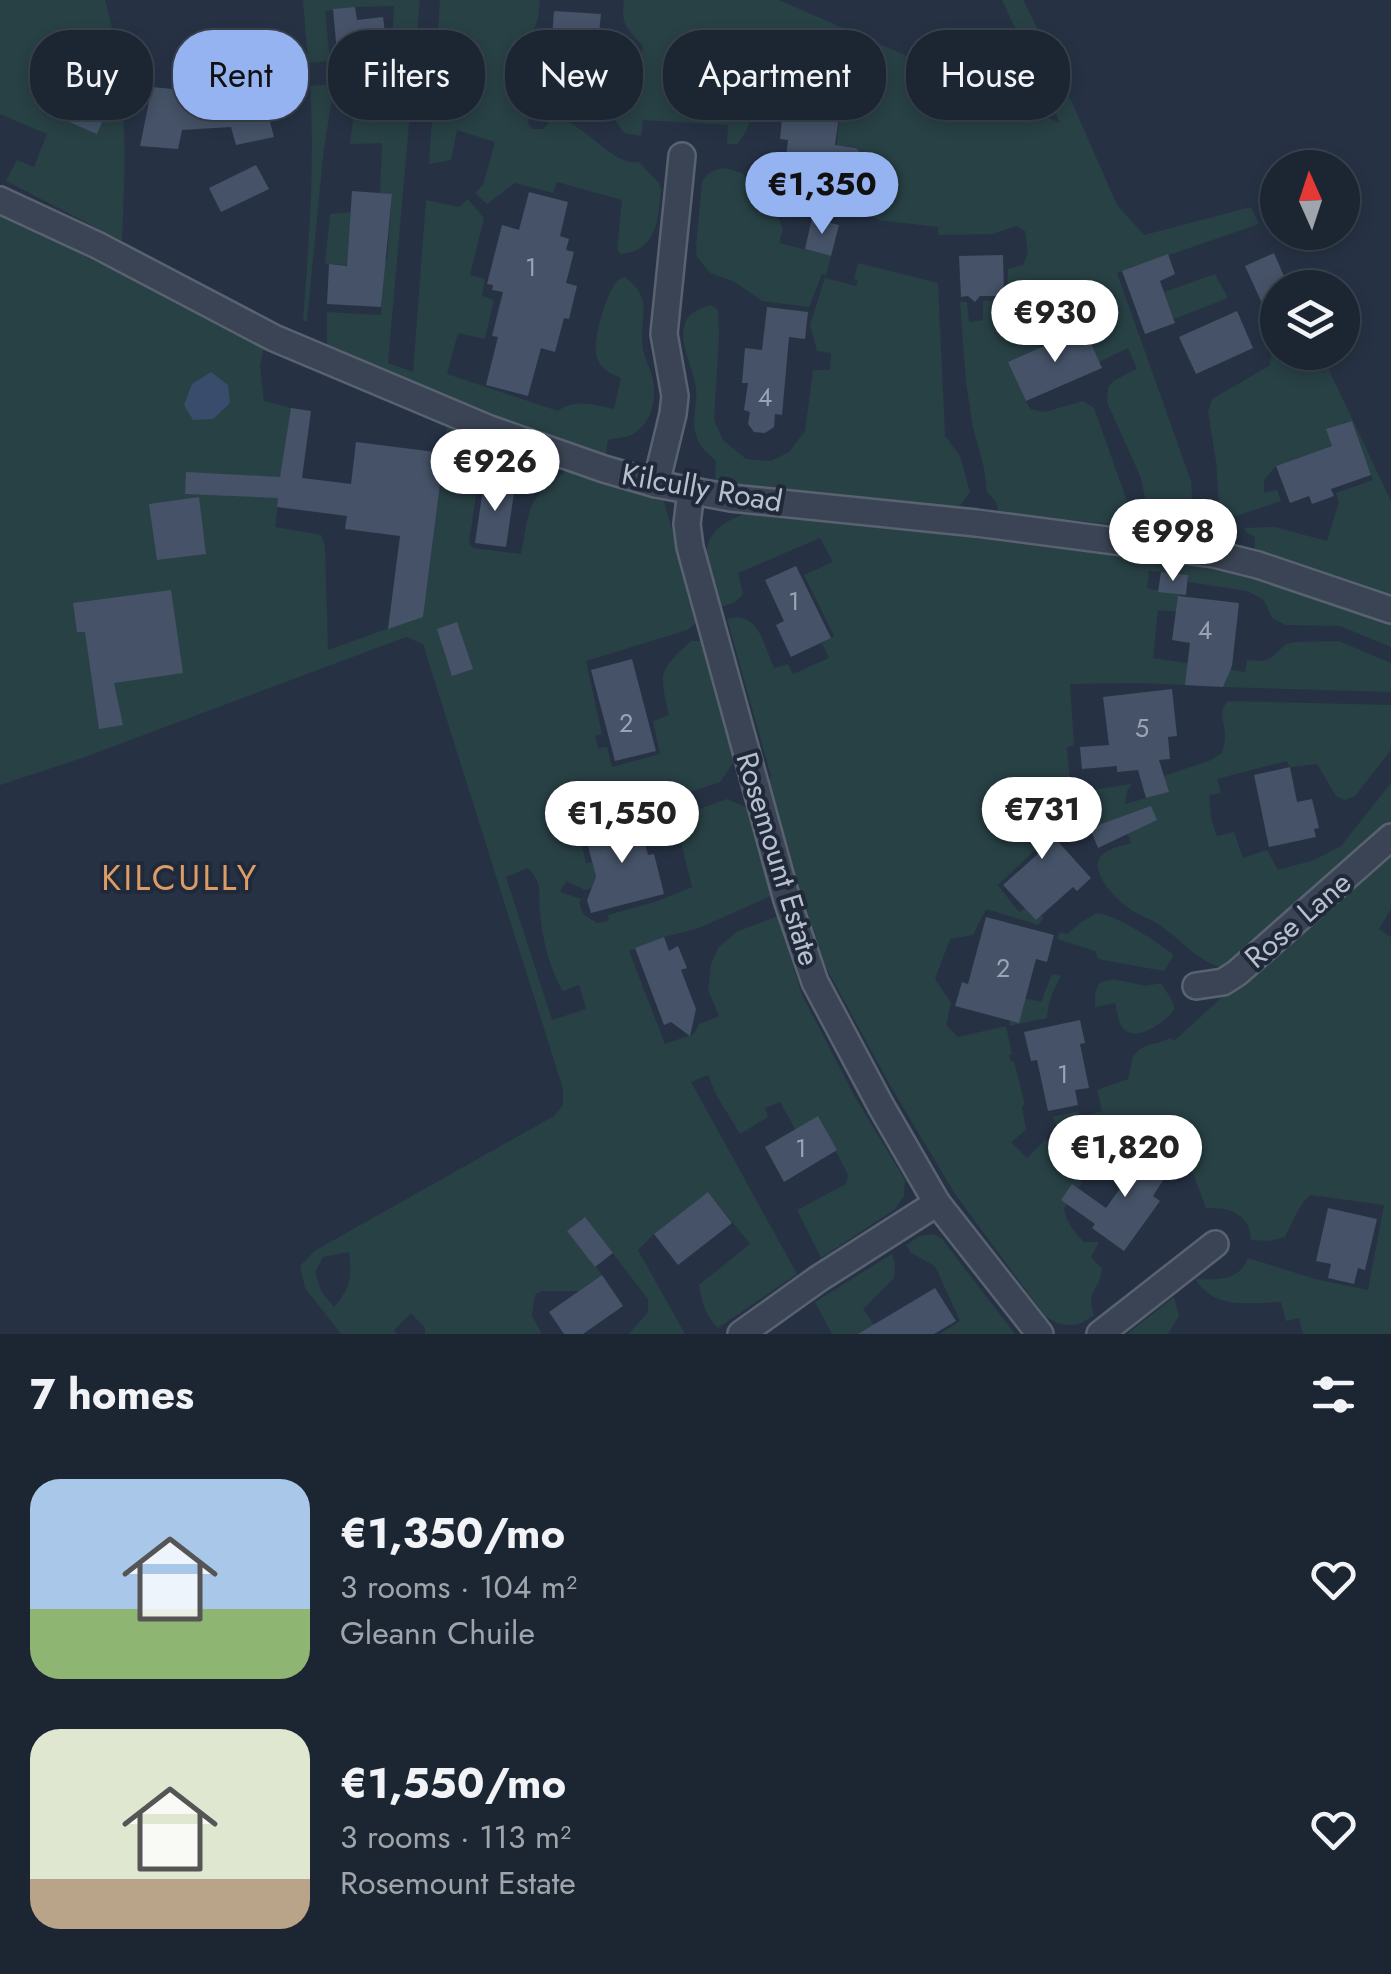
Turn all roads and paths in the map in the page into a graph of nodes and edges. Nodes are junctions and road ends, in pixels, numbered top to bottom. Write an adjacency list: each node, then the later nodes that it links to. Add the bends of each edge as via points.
1 (682, 156): 3 (street, via 664,334 674,396)
2 (0, 200): 3 (street, Kilcully Road, via 274,338 490,429)
3 (656, 484): 4 (street, Kilcully Road)
4 (690, 491): 5 (street, Kilcully Road, via 1214,554); 8 (street, Rosemount Estate, via 690,546 798,934 833,1020)
5 (1391, 610)
6 (1391, 837): 7 (street, Rose Lane, via 1237,973)
7 (1196, 986)
8 (937, 1203): 10 (street); 11 (street, Rosemount Estate)
9 (1215, 1244): 12 (street)
10 (741, 1334)
11 (1040, 1334)
12 (1100, 1334)

